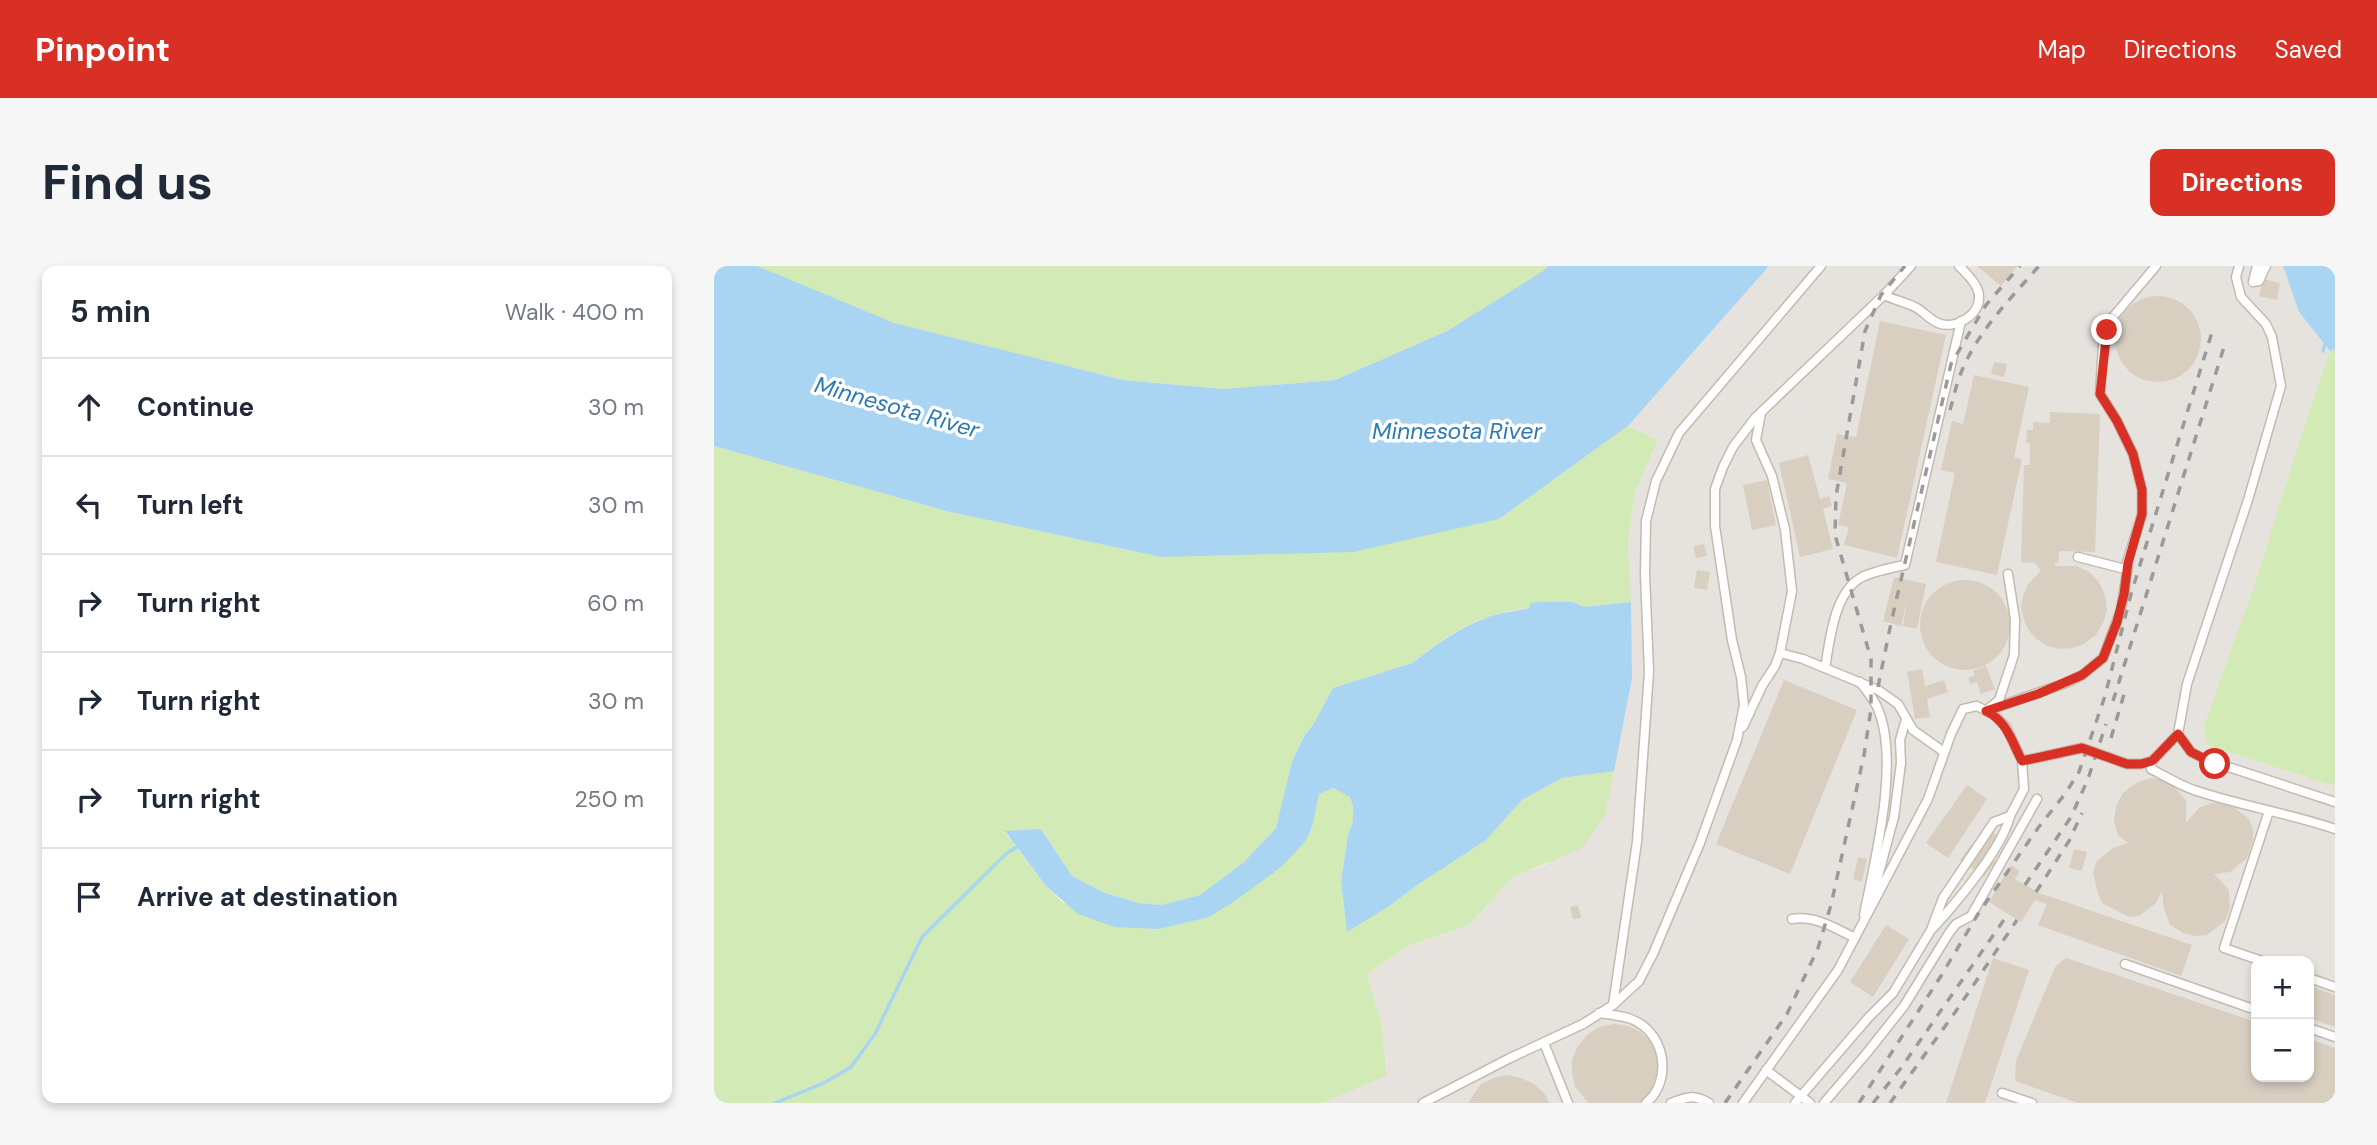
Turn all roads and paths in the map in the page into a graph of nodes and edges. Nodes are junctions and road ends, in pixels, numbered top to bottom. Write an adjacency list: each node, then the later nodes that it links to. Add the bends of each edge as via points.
1 (1821, 266): 40 (lane, via 1679,433 1656,481 1646,521 1649,672 1637,842)
2 (1911, 266): 8 (lane)
3 (1959, 266): 9 (lane, via 1976,286 1980,299 1975,311)
4 (2155, 266): 14 (lane, via 2112,317 2103,346 2100,394 2133,454 2142,490 2142,514)
5 (2239, 266): 21 (lane, via 2236,276 2241,297 2272,337 2281,386 2187,684)
6 (2257, 266): 7 (lane, via 2253,282 2259,281)
7 (2266, 266)
8 (1884, 295): 9 (lane, via 1916,307 1939,324); 10 (lane)
9 (1961, 321): 17 (lane, via 1905,565 1858,579 1839,603)
10 (1761, 412): 11 (lane); 12 (lane)
11 (1756, 440): 12 (lane, via 1744,438); 16 (lane, via 1772,476 1791,570 1792,591)
12 (1733, 447): 22 (lane, via 1715,489 1715,501 1744,705)
13 (2078, 557): 14 (lane, via 2125,569)
14 (2128, 563): 19 (lane, via 2123,602 2103,658 2066,683)
15 (2008, 574): 19 (lane, via 2015,619 2014,655 1999,700)
16 (1780, 653): 17 (lane); 22 (lane)
17 (1825, 668): 18 (lane)
18 (1860, 682): 20 (lane, via 1898,704); 33 (lane, via 1879,711 1886,752 1883,815)
19 (1986, 711): 23 (lane, via 1977,706 1963,709); 24 (lane, via 2006,727)
20 (1906, 719): 23 (lane, via 1913,730); 31 (lane, via 1894,817)
21 (2178, 734): 25 (lane); 27 (lane, via 2191,752 2204,759)
22 (1737, 740): 40 (lane, via 1653,954 1639,981)
23 (1944, 752): 31 (lane, via 1928,799)
24 (2022, 761): 25 (lane, via 2082,748 2127,764); 29 (lane, via 2024,789)
25 (2152, 761): 28 (lane, via 2151,769 2176,783)
26 (2037, 799): 57 (lane, via 1971,916 1956,924 1904,1006)
27 (2335, 802)
28 (2269, 811): 30 (lane); 36 (lane, via 2224,948)
29 (2010, 816): 34 (lane, via 2006,831 1956,903); 34 (lane, via 1994,822 1943,898)
30 (2335, 829)
31 (1868, 915): 33 (lane)
32 (1792, 919): 35 (lane, via 1826,923)
33 (1863, 925): 35 (lane)
34 (1931, 930): 48 (lane, via 1893,993)
35 (1856, 938): 46 (lane)
36 (2251, 957)
37 (2125, 964): 41 (lane)
38 (2314, 980): 39 (lane)
39 (2335, 987)
40 (1613, 1004): 42 (lane)
41 (2251, 1008)
42 (1599, 1013): 45 (lane); 52 (lane, via 1632,1020 1658,1045 1661,1081)
43 (2314, 1030): 44 (lane)
44 (2335, 1037)
45 (1544, 1043): 49 (lane); 51 (lane)
46 (1766, 1070): 48 (lane); 55 (lane)
47 (2002, 1093): 58 (lane)
48 (1798, 1100): 56 (lane)
49 (1431, 1101): 50 (lane)
50 (1423, 1103)
51 (1568, 1103)
52 (1646, 1103)
53 (1671, 1103): 54 (lane, via 1698,1097)
54 (1709, 1103)
55 (1743, 1103)
56 (1810, 1103)
57 (1824, 1103)
58 (2032, 1103)

